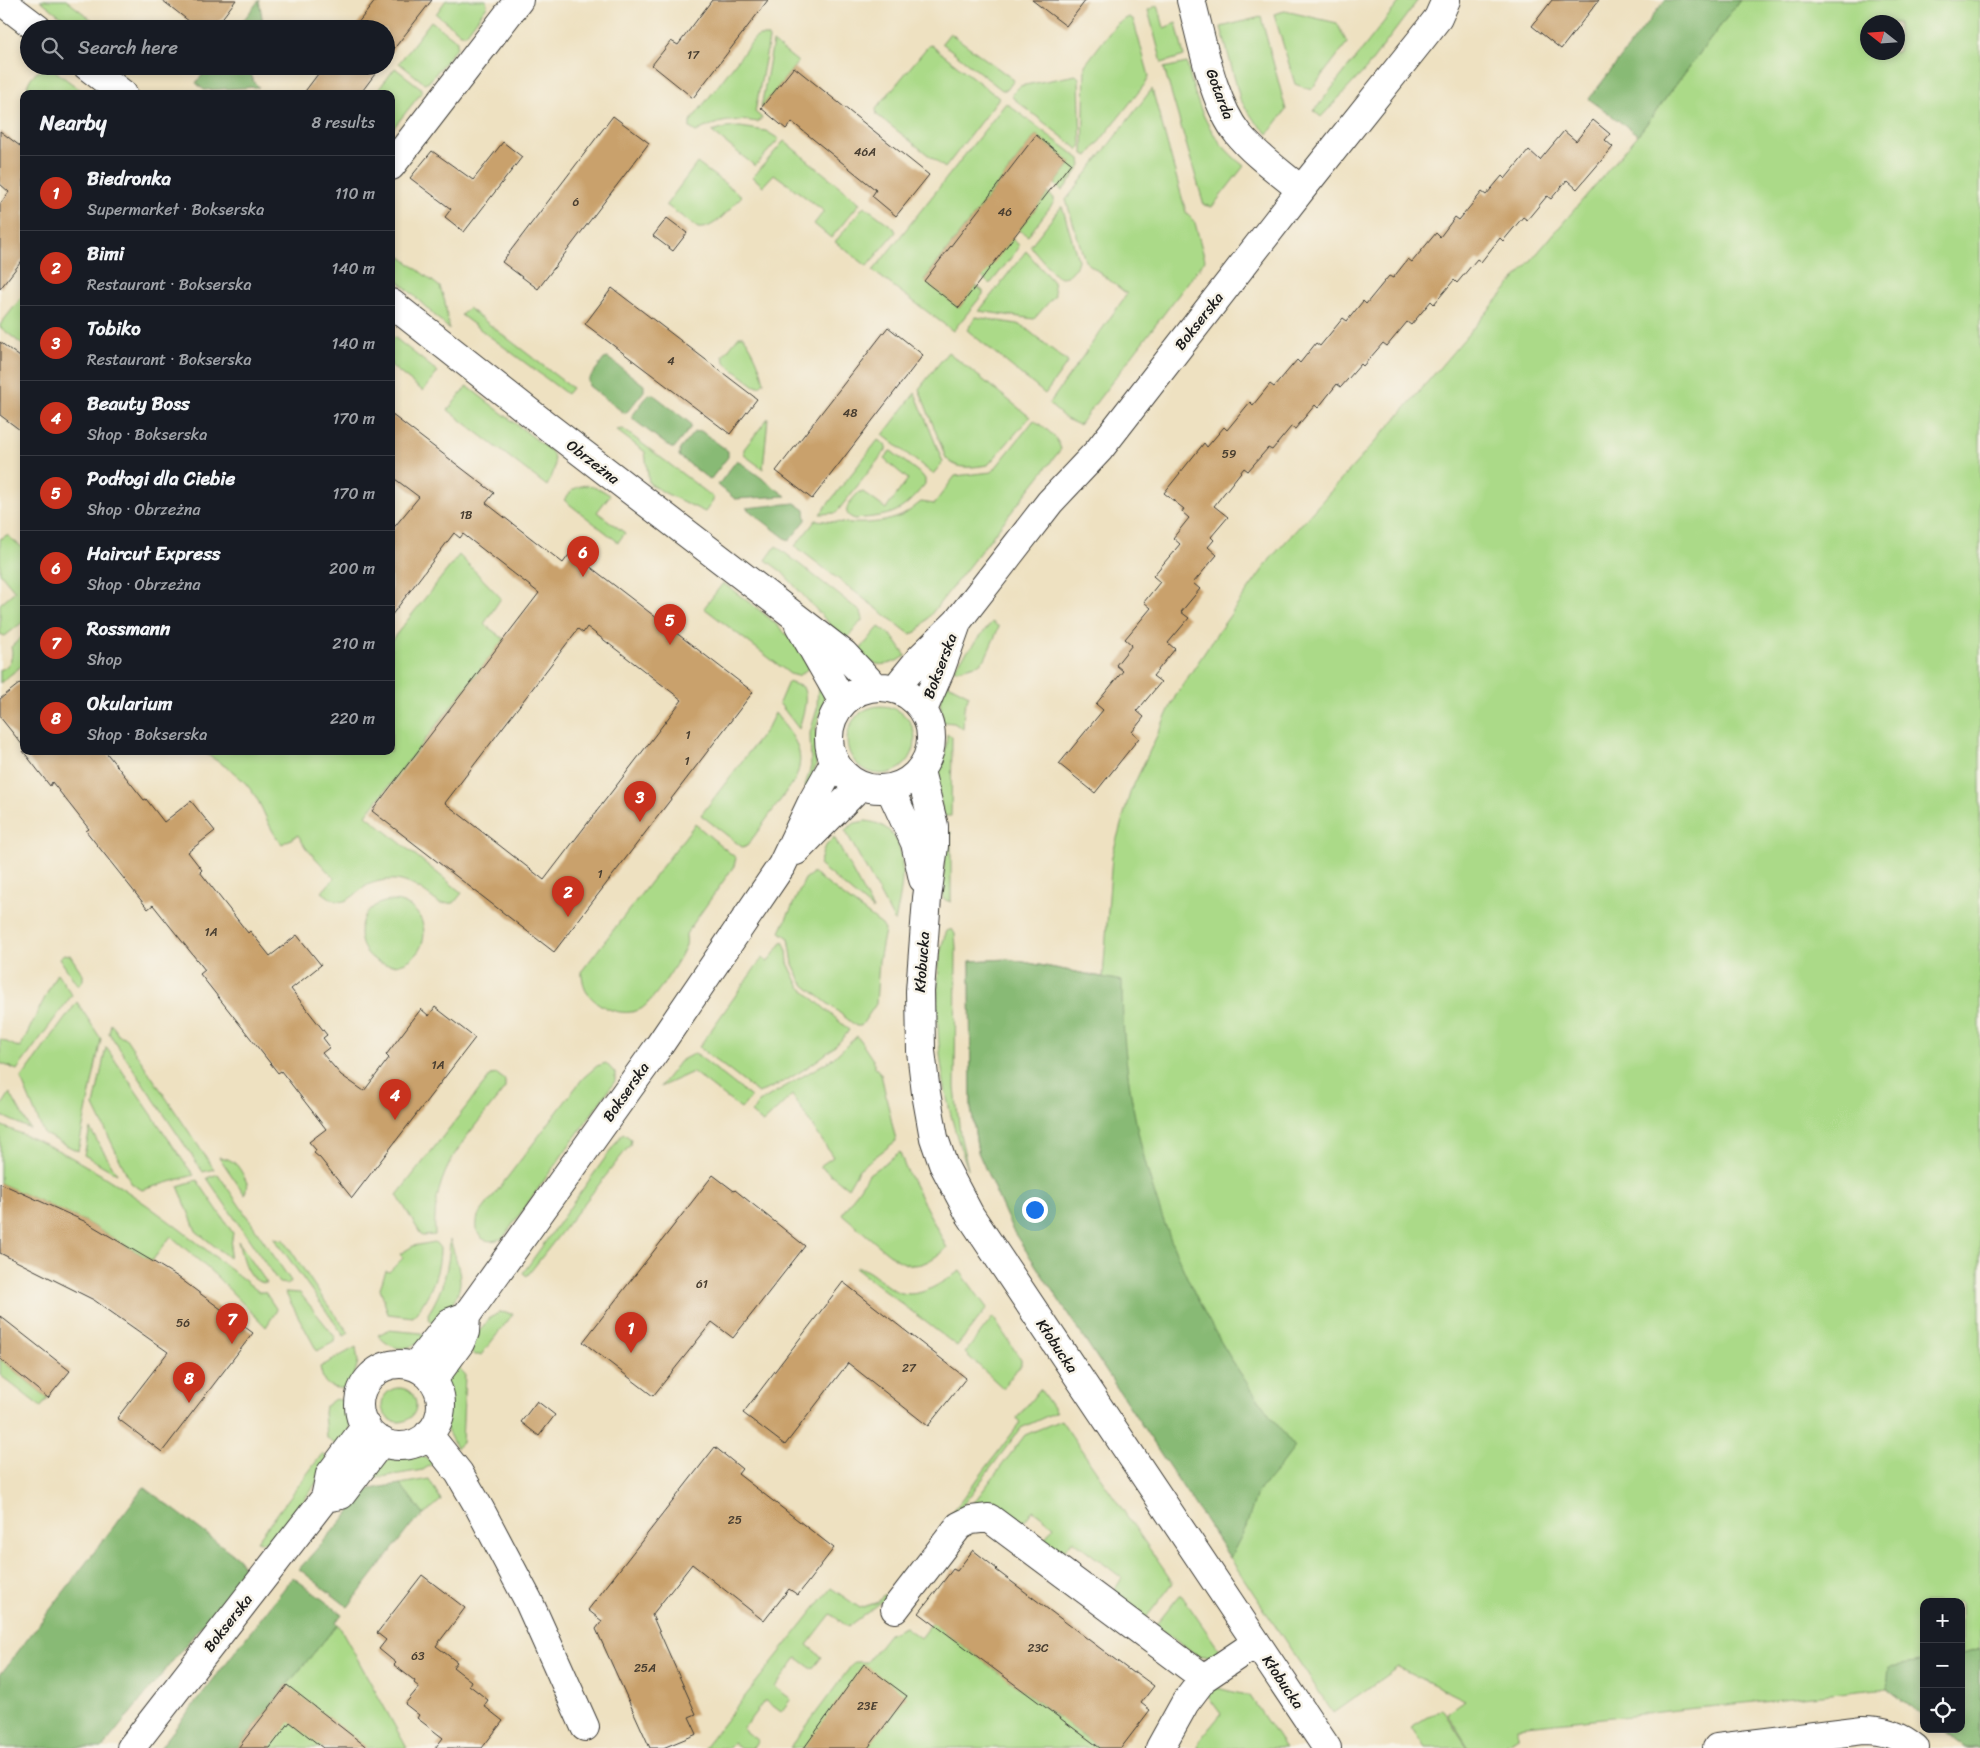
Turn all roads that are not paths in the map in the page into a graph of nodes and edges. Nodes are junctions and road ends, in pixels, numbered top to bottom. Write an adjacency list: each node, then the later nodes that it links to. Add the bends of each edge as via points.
1 (0, 0): 6 (street)
2 (519, 0): 9 (street)
3 (1191, 0): 10 (street, Gotarda, via 1227,116 1249,146)
4 (1462, 0): 5 (street, Bokserska)
5 (1442, 9): 10 (street, Bokserska)
6 (26, 20)
7 (99, 75): 8 (street)
8 (118, 90)
9 (395, 161)
10 (1301, 190): 13 (street, Bokserska, via 1099,450 1050,502)
11 (395, 306): 12 (street, Obrzeżna)
12 (796, 618): 14 (street, Obrzeżna); 15 (street, Obrzeżna)
13 (957, 622): 14 (street, Bokserska); 16 (street, Bokserska)
14 (885, 688): 15 (street, via 852,694); 16 (street, via 914,699)
15 (843, 702): 17 (street, via 833,716 829,731)
16 (923, 710): 18 (street, via 930,726 931,747)
17 (834, 763): 19 (street, via 843,775); 21 (street, Bokserska)
18 (920, 771): 20 (street, via 911,780); 22 (street, Kłobucka, via 934,826)
19 (860, 786): 20 (street); 21 (street, Bokserska)
20 (890, 789): 22 (street, Kłobucka, via 915,843)
21 (782, 865): 23 (street, Bokserska, via 466,1316 450,1322)
22 (927, 898): 27 (street, Kłobucka, via 920,991 921,1051 934,1138 943,1164 970,1215)
23 (424, 1373): 24 (street, via 403,1364 380,1369 371,1376 360,1398 360,1413); 25 (street, via 438,1390 440,1412 437,1423)
24 (374, 1434): 25 (street, via 395,1445 408,1445); 30 (street, Bokserska, via 330,1474 325,1498)
25 (428, 1434): 29 (street, via 460,1473 480,1509 528,1600)
26 (895, 1609): 28 (street, via 958,1526 971,1520 989,1518)
27 (1256, 1643): 28 (street); 32 (street, Kłobucka)
28 (1204, 1678): 31 (street, via 1185,1702)
29 (586, 1727)
30 (131, 1748)
31 (1160, 1748)
32 (1327, 1748)
33 (1718, 1748): 34 (street, via 1863,1730 1894,1734)
34 (1915, 1748)

